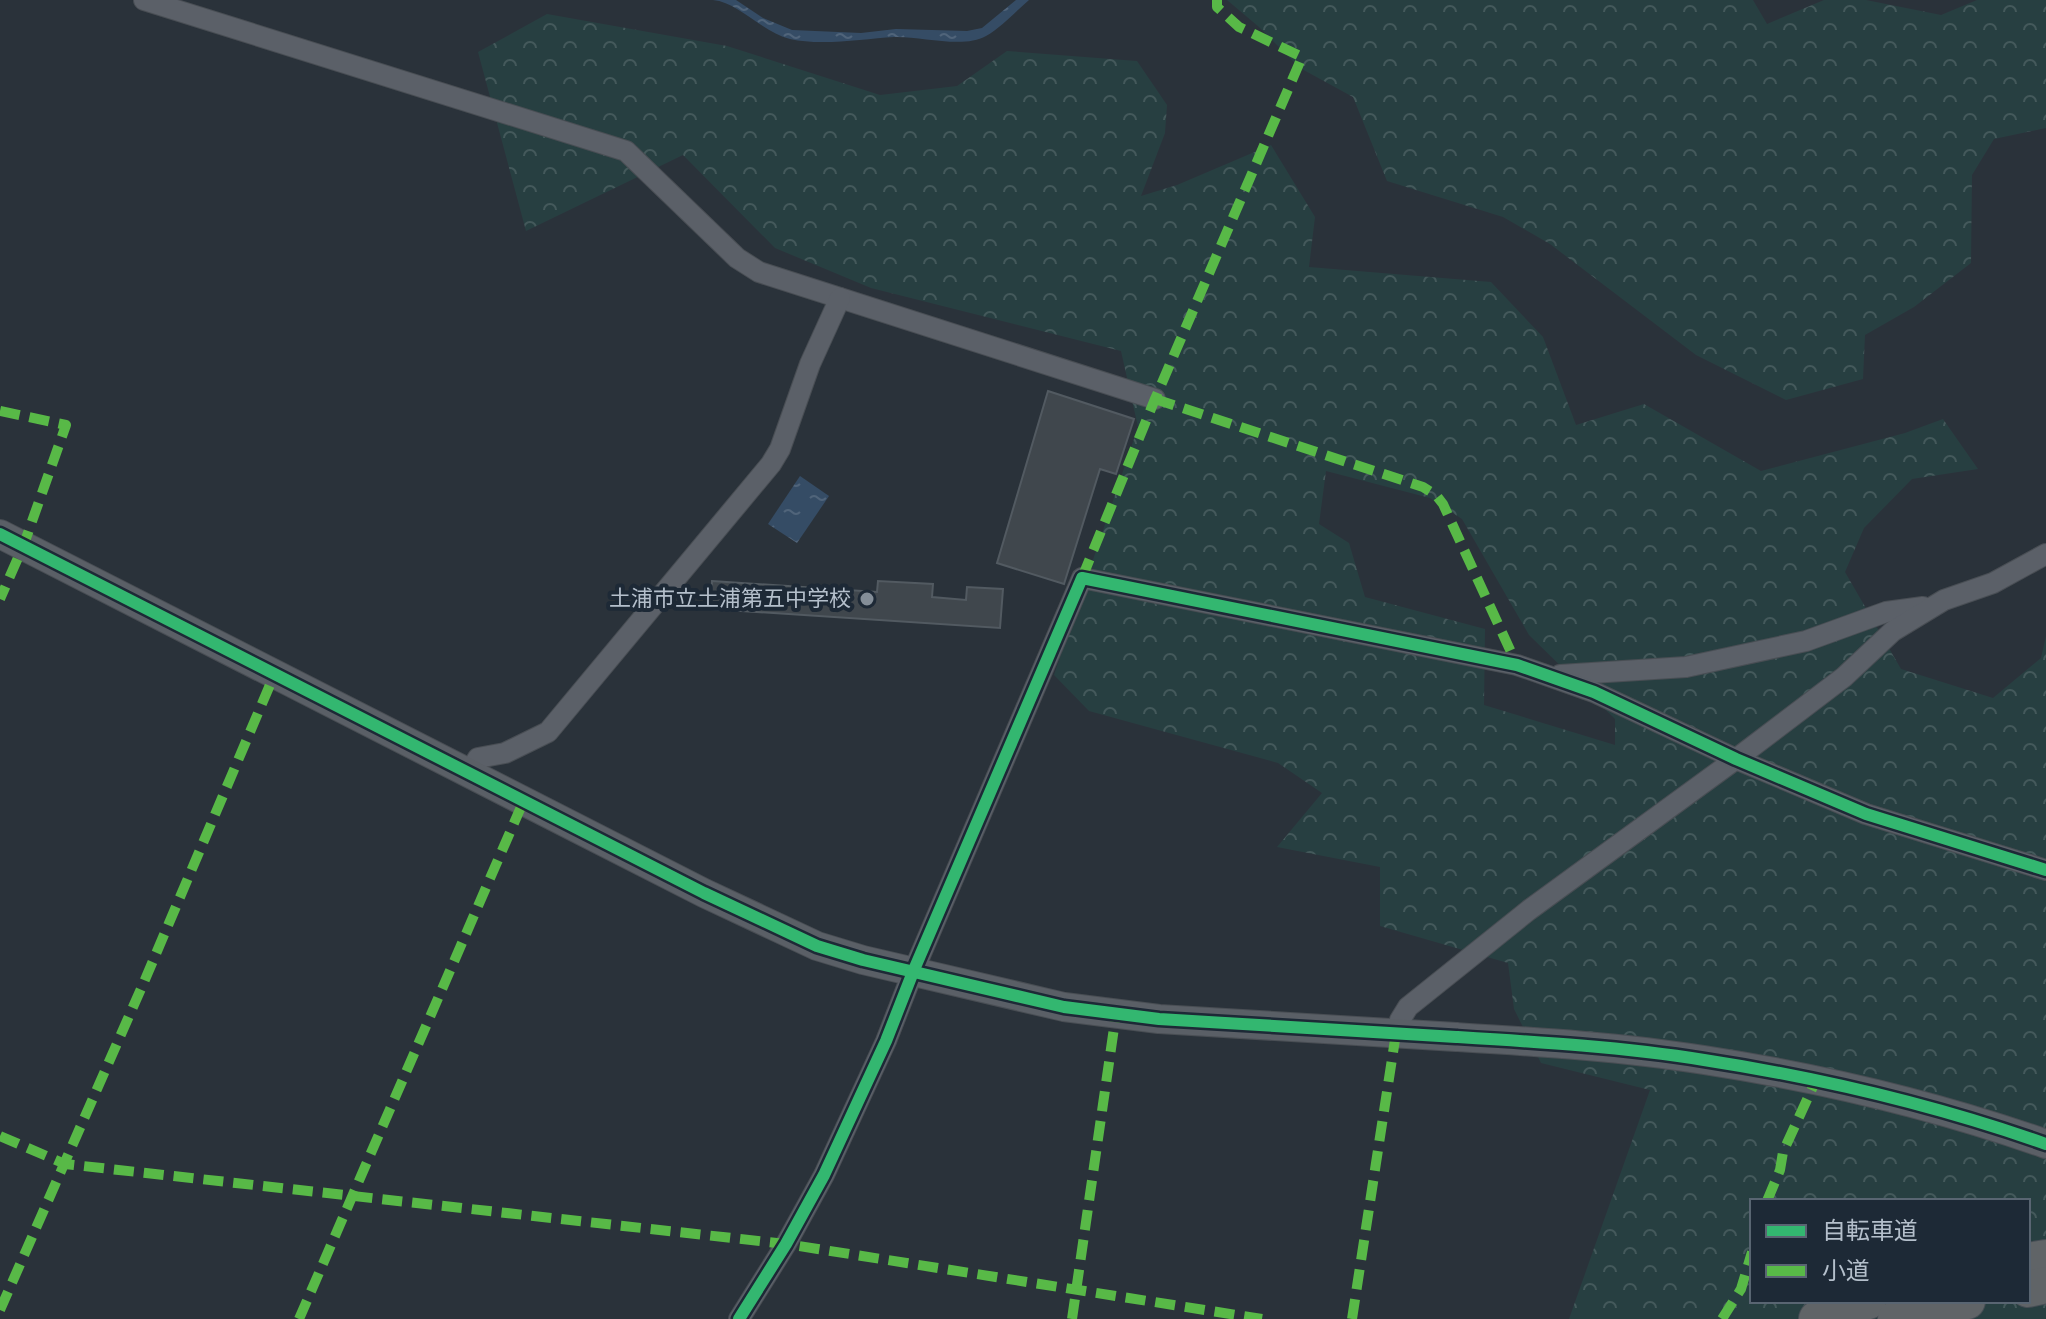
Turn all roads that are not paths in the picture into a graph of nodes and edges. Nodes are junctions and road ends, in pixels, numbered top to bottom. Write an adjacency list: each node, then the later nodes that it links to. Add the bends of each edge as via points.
1 (144, 0): 2 (street, via 626,151 737,258 759,272)
2 (840, 298): 3 (street); 9 (street, via 771,464 548,732 505,753 478,758)
3 (1155, 399)
4 (0, 534): 9 (street)
5 (2046, 554): 6 (street, via 1993,583)
6 (1933, 606): 7 (street, via 1886,612 1806,641 1686,667); 8 (street, via 1893,631 1844,677)
7 (1548, 676): 8 (street); 11 (street, via 1517,665 1082,578)
8 (1736, 759): 10 (street, via 1866,814); 12 (street, via 1529,910 1408,1007)
9 (469, 773): 11 (street, via 769,925 817,946)
10 (2046, 870)
11 (913, 972): 12 (street, via 1116,1014); 16 (street, via 824,1175)
12 (1396, 1033): 13 (street, via 1702,1059 1894,1098)
13 (2046, 1144)
14 (1862, 1303): 17 (highway)
15 (1959, 1303): 18 (highway)
16 (739, 1319)
17 (1817, 1319)
18 (1896, 1319)

